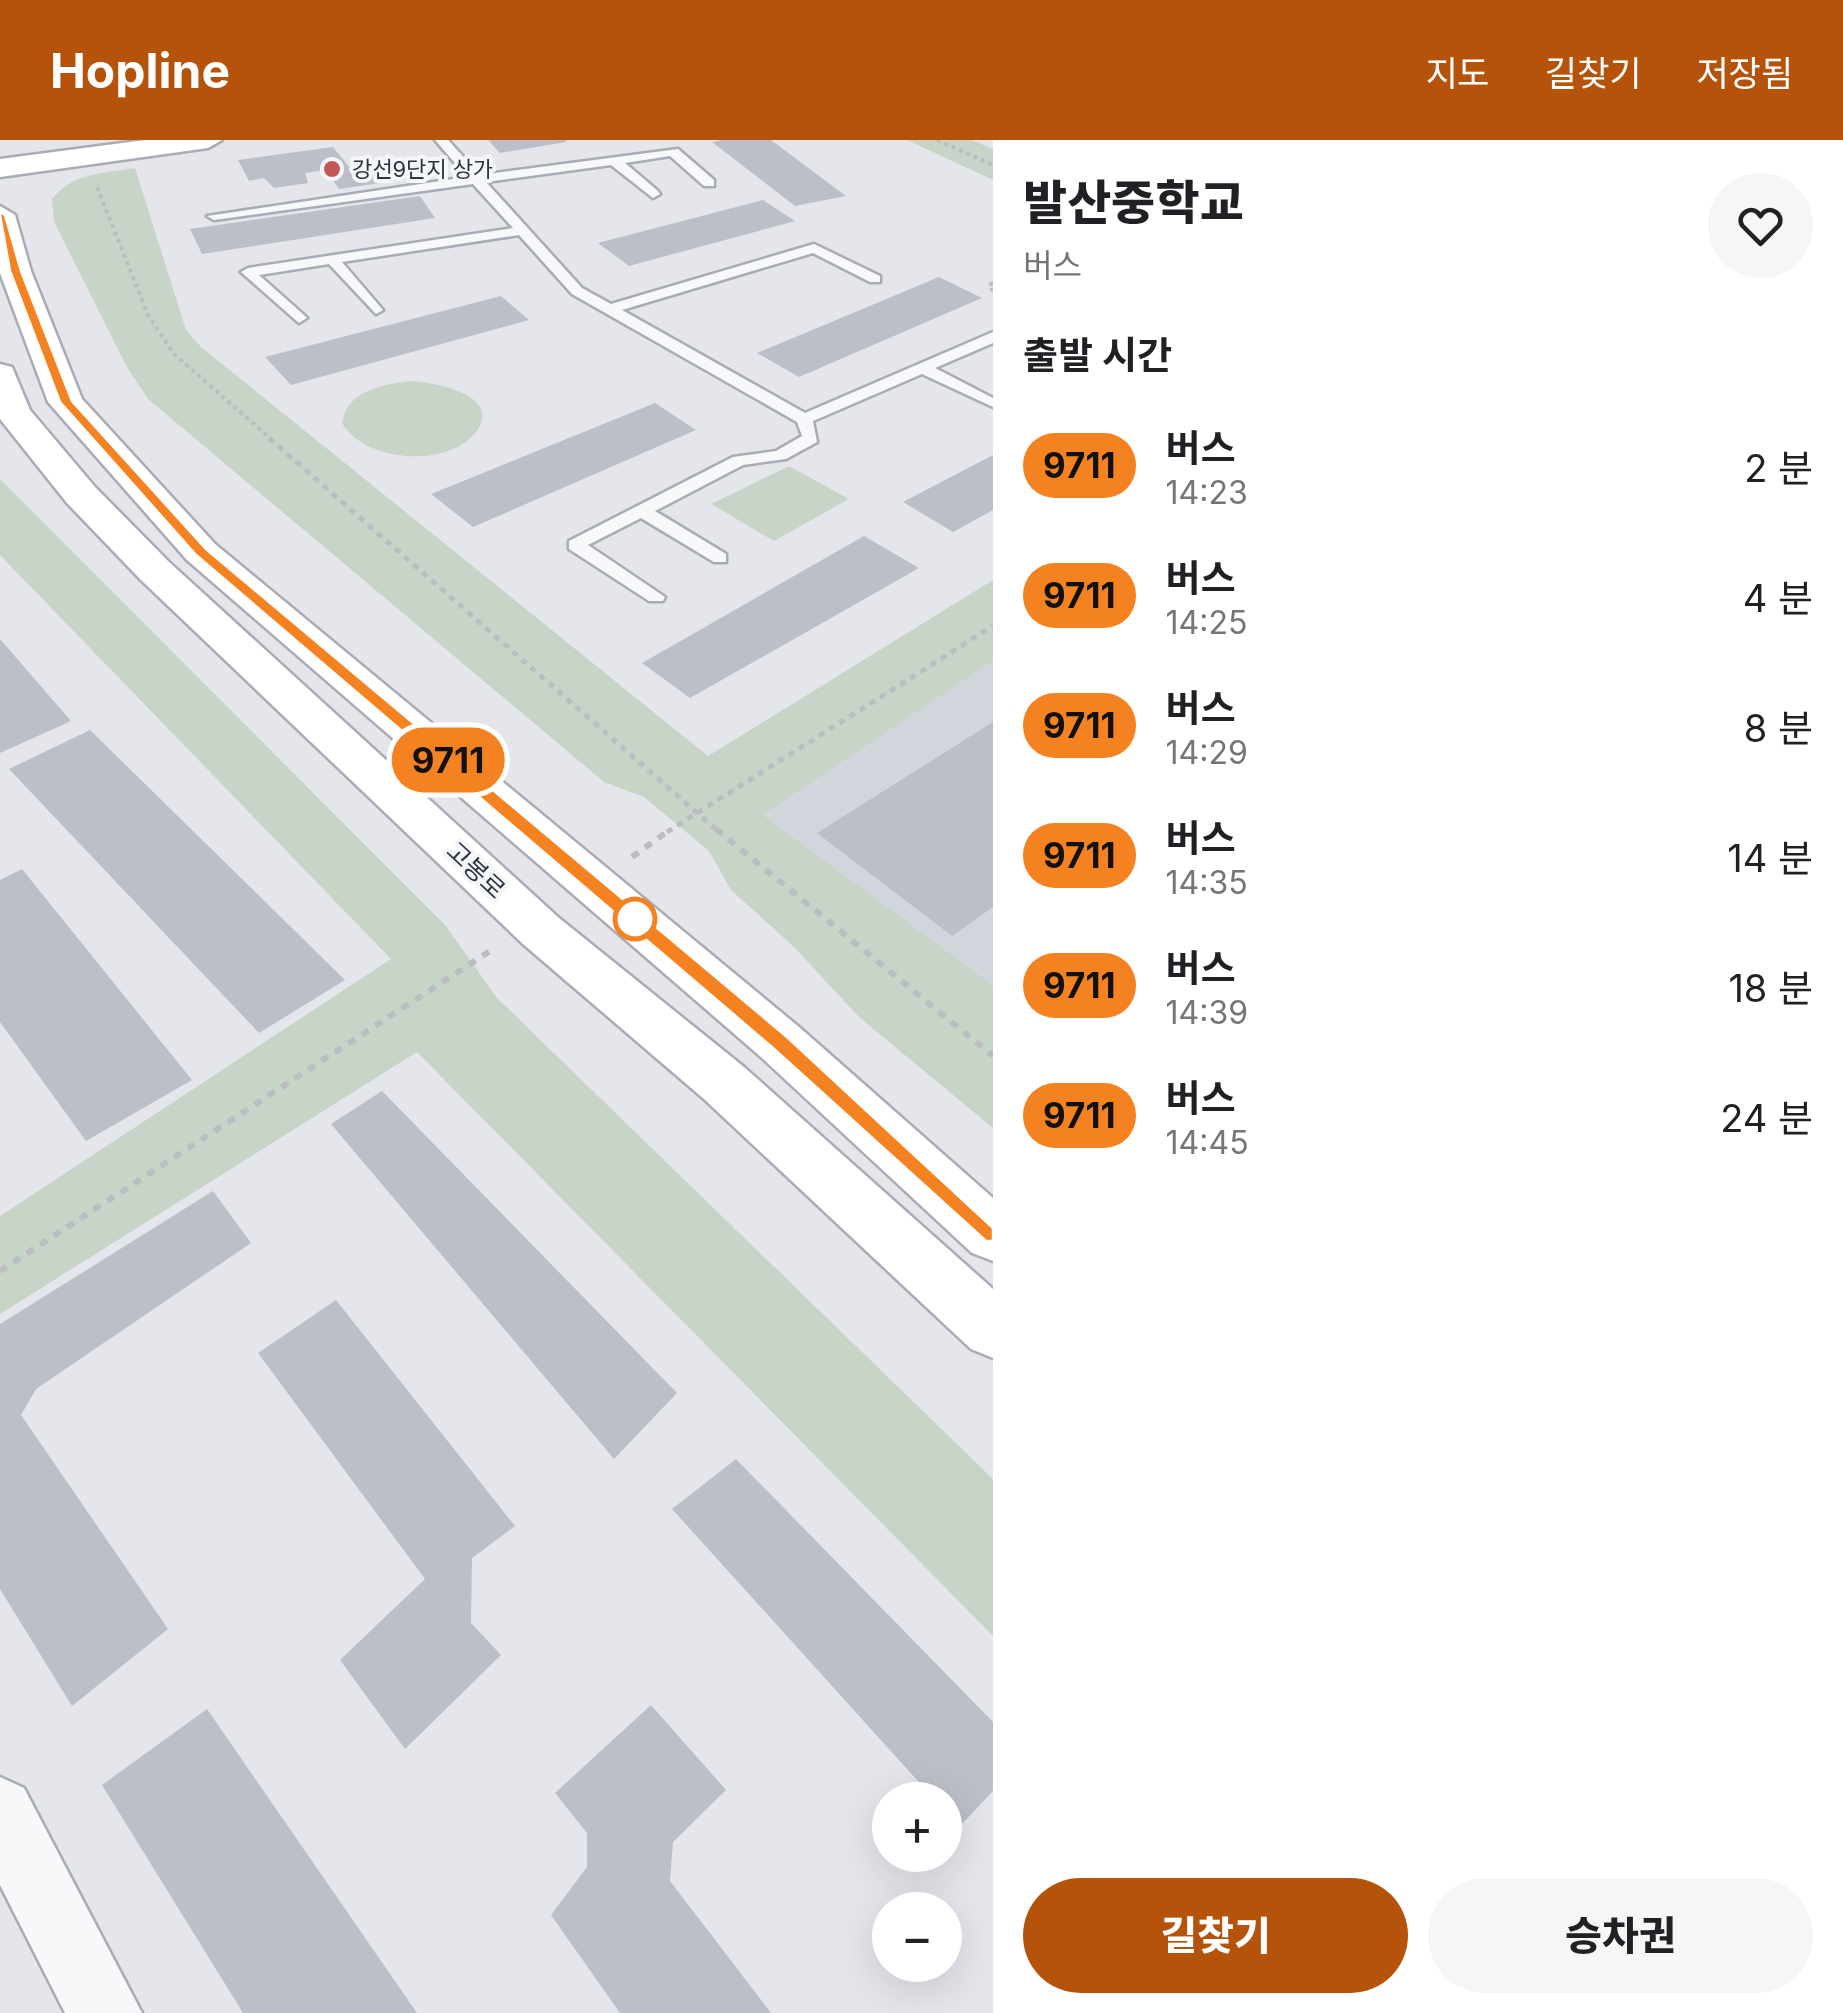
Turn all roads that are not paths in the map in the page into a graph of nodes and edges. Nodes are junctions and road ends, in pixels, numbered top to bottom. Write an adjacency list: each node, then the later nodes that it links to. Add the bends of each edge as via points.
1 (208, 140): 4 (main road)
2 (441, 140): 5 (lane)
3 (614, 160): 5 (lane); 6 (lane, via 673,152); 7 (lane)
4 (0, 168)
5 (475, 180): 9 (lane); 10 (lane)
6 (710, 183)
7 (654, 194)
8 (0, 215): 24 (main road, via 66,402 201,552 780,1042)
9 (214, 216)
10 (521, 230): 11 (lane); 14 (lane, via 576,292)
11 (333, 260): 13 (lane); 15 (lane, via 248,272)
12 (875, 279): 14 (lane, via 814,248)
13 (376, 310)
14 (606, 310): 20 (lane)
15 (299, 318)
16 (993, 337): 17 (lane)
17 (922, 368): 19 (lane); 20 (lane)
18 (4, 400): 25 (main road, 고봉로, via 154,571 541,932 724,1083)
19 (990, 403)
20 (804, 419): 21 (lane, via 811,438 780,455 739,461)
21 (642, 511): 22 (lane); 23 (lane, via 575,545)
22 (720, 558)
23 (656, 597)
24 (993, 1235)
25 (993, 1328)
26 (0, 1812): 27 (street)
27 (106, 2013)

